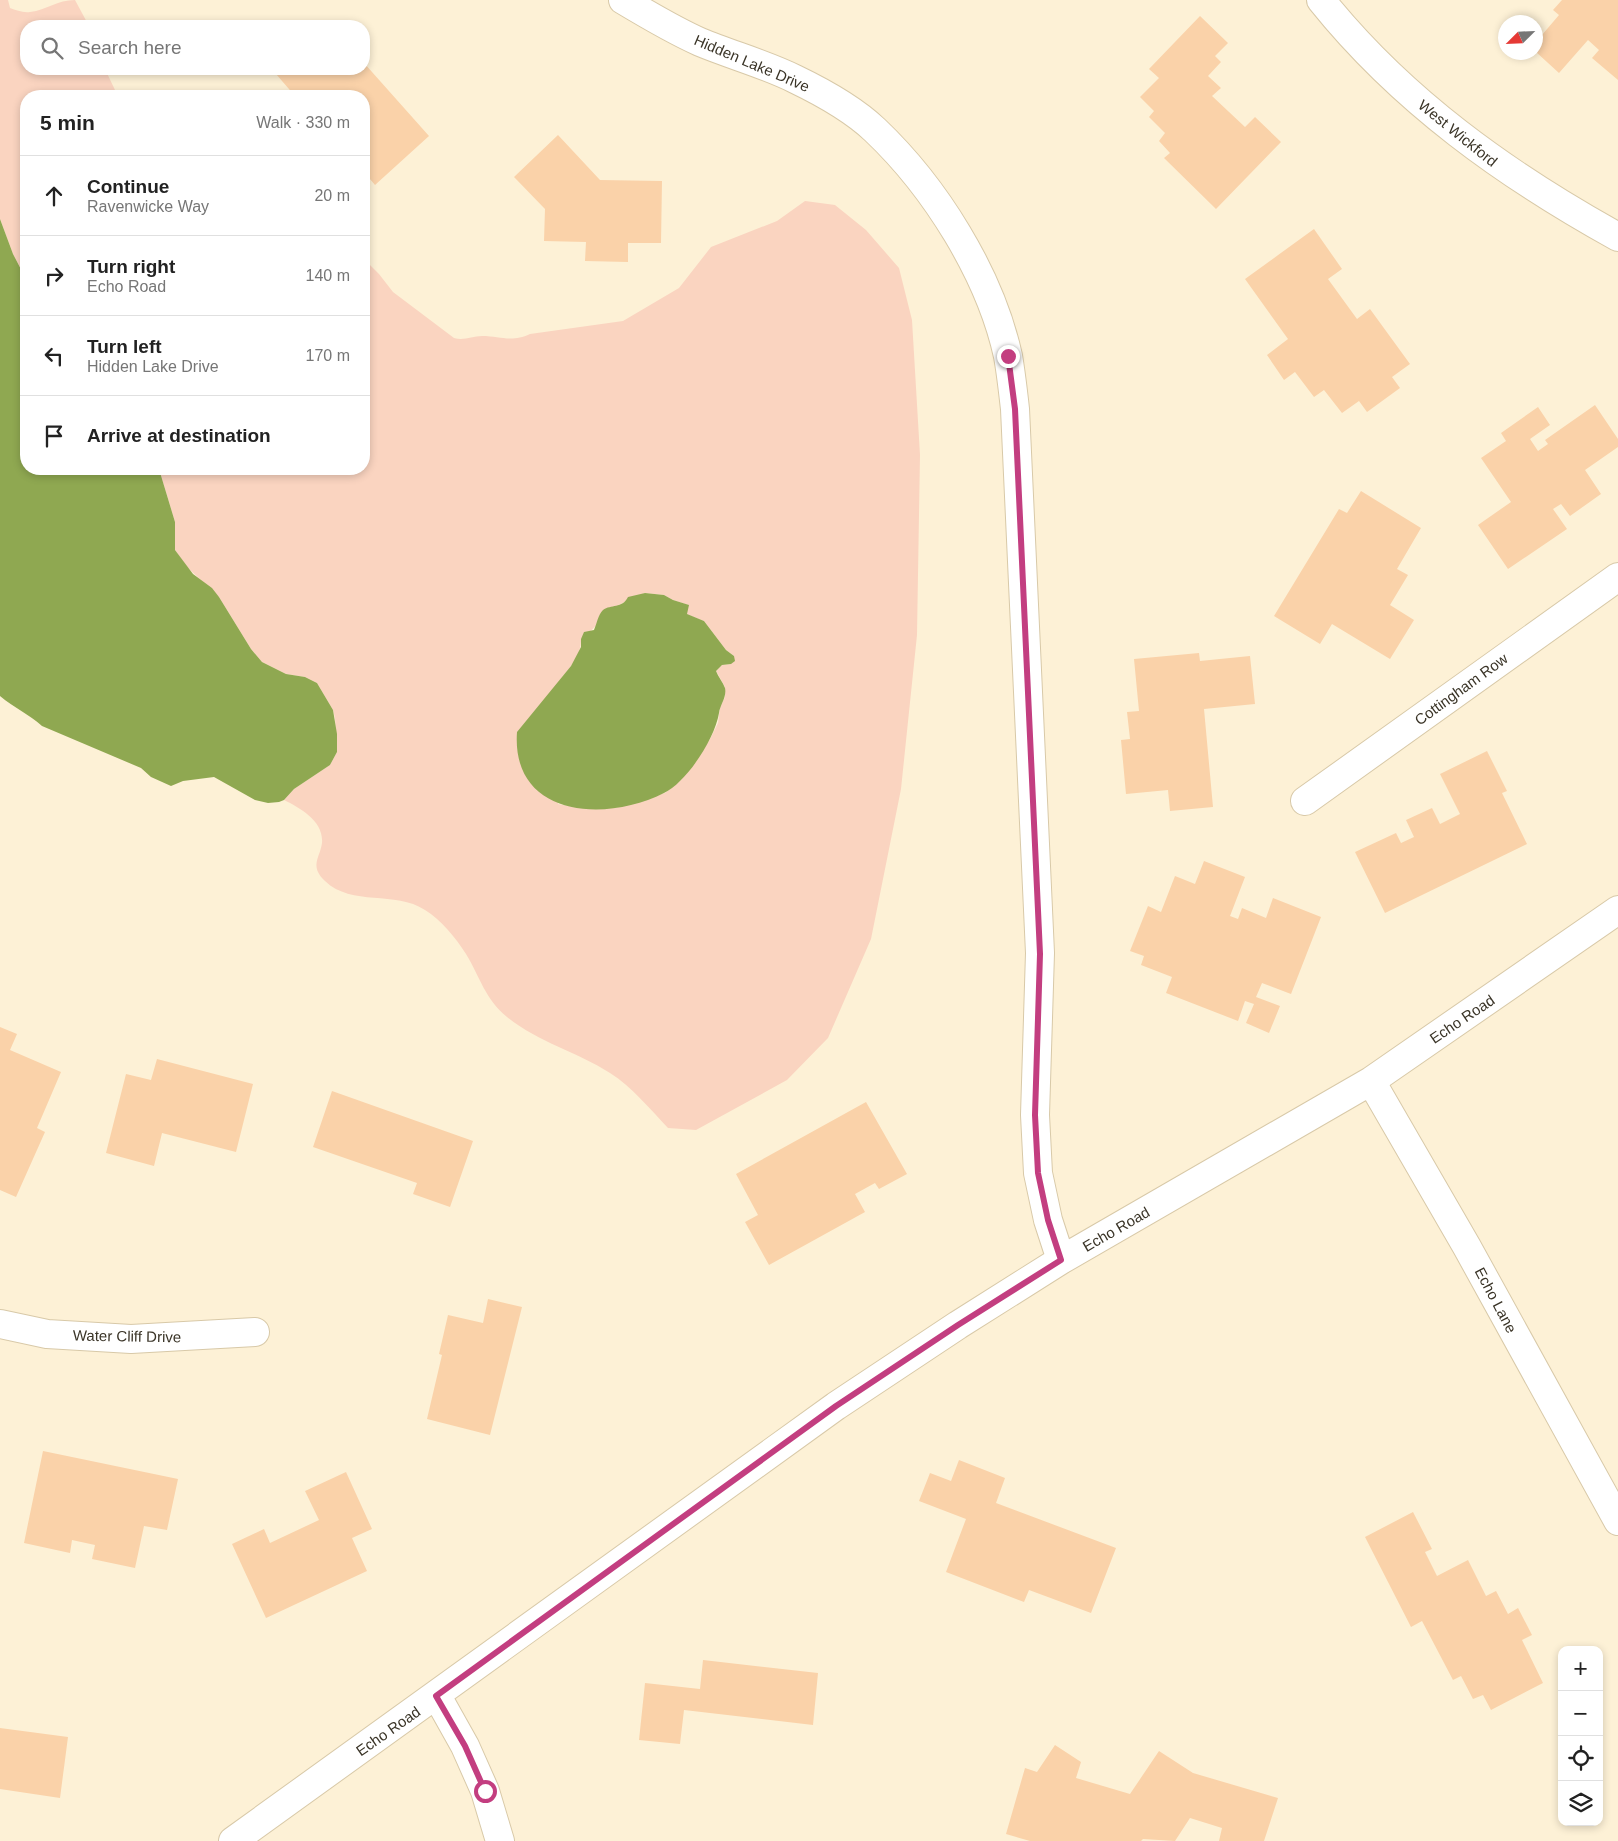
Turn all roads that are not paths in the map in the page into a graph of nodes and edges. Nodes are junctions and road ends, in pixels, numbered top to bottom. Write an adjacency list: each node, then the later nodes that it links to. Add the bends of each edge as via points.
1 (623, 0): 8 (street, Hidden Lake Drive, via 698,41 794,78 834,100 874,129 908,165 940,207 991,304 1008,356 1015,409 1040,954 1035,1115 1038,1173)
2 (1321, 0): 3 (street, West Wickford, via 1363,48 1448,127 1543,194)
3 (1618, 236)
4 (1618, 577): 5 (street, Cottingham Row)
5 (1305, 801)
6 (1618, 910): 7 (street, Echo Road)
7 (1371, 1081): 8 (street, Echo Road); 11 (street, Echo Lane)
8 (1061, 1260): 12 (street, Echo Road, via 836,1406)
9 (0, 1324): 10 (street, Water Cliff Drive, via 47,1334 131,1339)
10 (255, 1332)
11 (1618, 1521)
12 (436, 1696): 13 (street, Echo Road); 14 (street, via 465,1746 485,1791)
13 (233, 1841)
14 (500, 1841)

